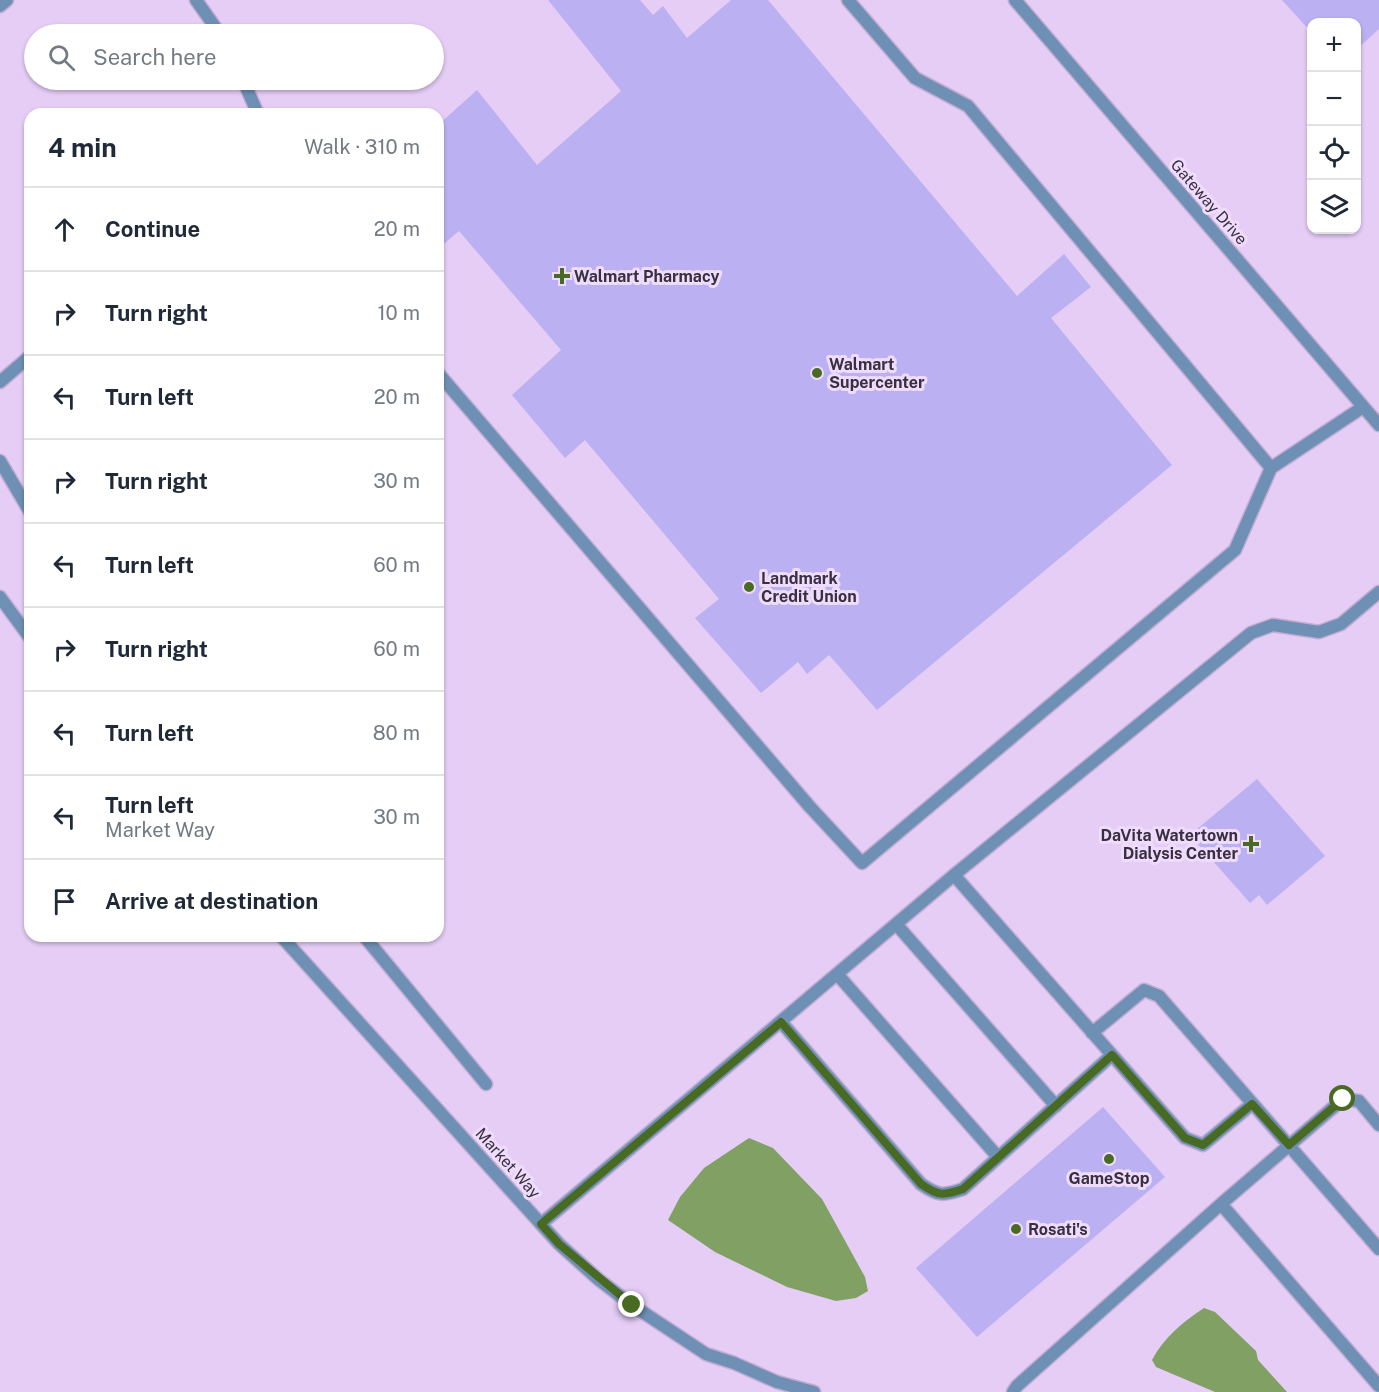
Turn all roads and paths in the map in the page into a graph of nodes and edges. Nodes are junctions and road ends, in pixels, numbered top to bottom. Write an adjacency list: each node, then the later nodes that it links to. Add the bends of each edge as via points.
1 (7, 0): 5 (street)
2 (196, 0): 6 (street)
3 (848, 0): 15 (street, via 915,78 968,106)
4 (1015, 0): 12 (street, Gateway Drive)
5 (0, 6)
6 (213, 24)
7 (247, 90): 8 (street)
8 (255, 108)
9 (24, 361): 11 (street)
10 (444, 380): 15 (street, via 862,863 1235,550)
11 (0, 382)
12 (1364, 407): 13 (street, Gateway Drive); 15 (street)
13 (1379, 425)
14 (0, 461): 16 (street)
15 (1271, 468)
16 (24, 502)
17 (1379, 592): 20 (street, via 1341,624 1319,632 1273,625 1251,633)
18 (0, 597): 19 (street)
19 (24, 630)
20 (954, 875): 21 (street); 26 (street)
21 (896, 924): 24 (street); 30 (street)
22 (286, 942): 35 (street, Market Way)
23 (369, 942): 28 (street)
24 (837, 974): 25 (street); 33 (street)
25 (781, 1022): 33 (street, via 921,1184 934,1193 947,1195 963,1189); 35 (street)
26 (1092, 1033): 27 (street); 29 (street, via 1144,990 1159,996)
27 (1112, 1055): 29 (street, via 1185,1138 1203,1145); 30 (street)
28 (486, 1084)
29 (1252, 1104): 32 (street)
30 (1056, 1106): 33 (street)
31 (1379, 1125): 32 (street, via 1359,1101 1343,1099)
32 (1289, 1145): 34 (street); 36 (street)
33 (998, 1157)
34 (1221, 1204): 37 (street); 39 (street)
35 (541, 1224): 38 (street, Market Way, via 607,1286 706,1354)
36 (1379, 1250)
37 (1379, 1386)
38 (814, 1392)
39 (1013, 1392)

